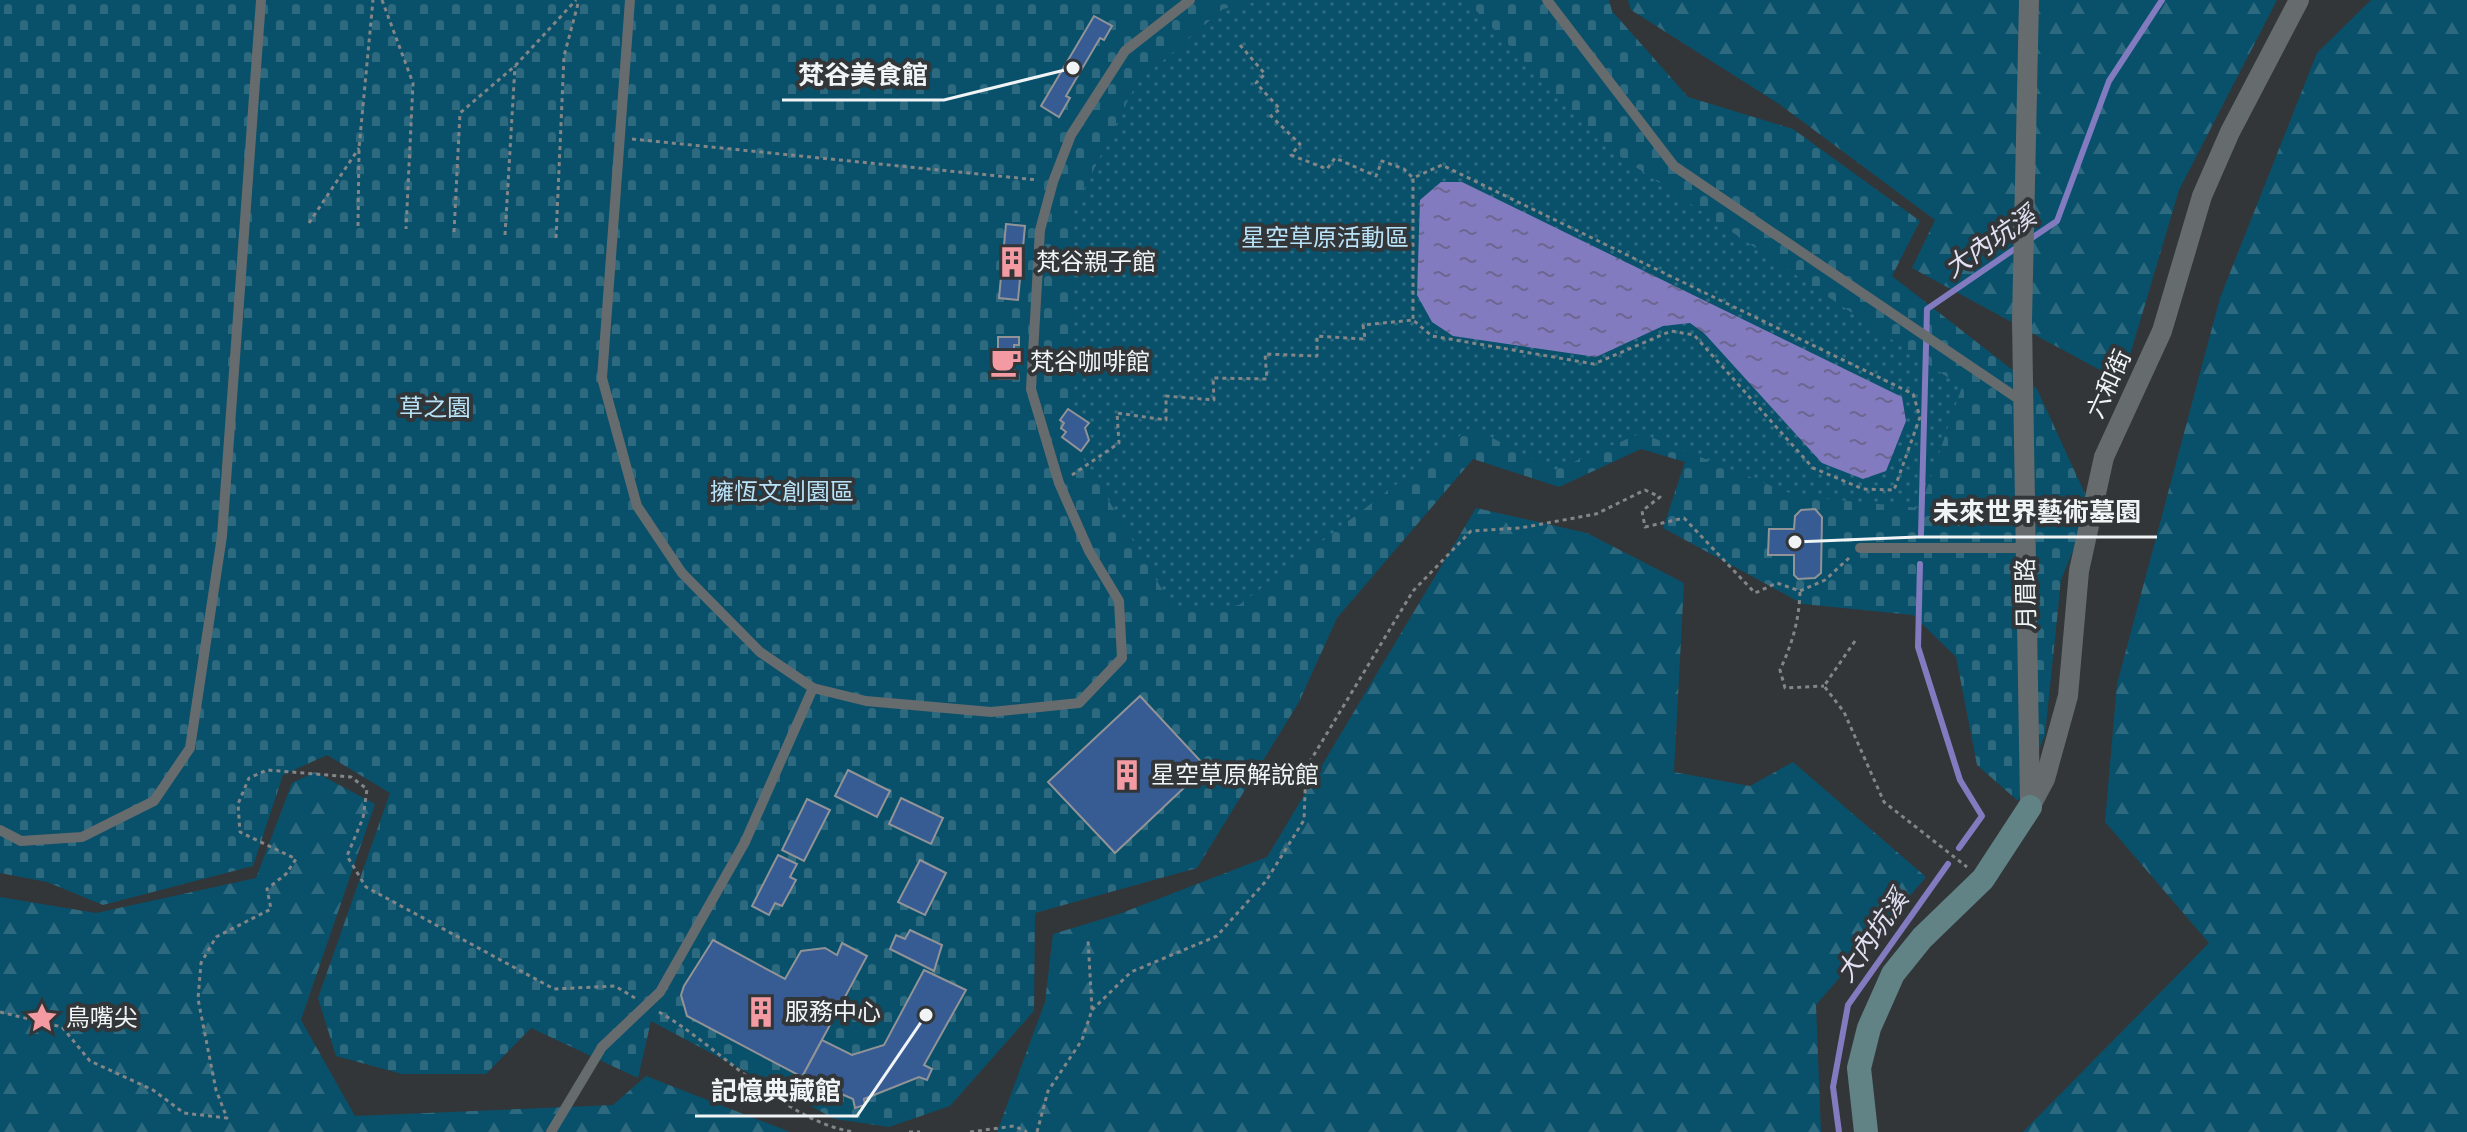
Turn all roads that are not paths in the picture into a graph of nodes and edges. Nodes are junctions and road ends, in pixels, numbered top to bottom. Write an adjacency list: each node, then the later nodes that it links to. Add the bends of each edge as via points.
1 (261, 0): 12 (lane, via 222,536 190,748 154,801 82,837 21,841)
2 (630, 0): 10 (lane, via 602,378 637,506 682,573 760,652)
3 (1190, 0): 10 (lane, via 1125,51 1071,135 1040,230 1031,389 1059,483 1089,551 1119,601 1122,658 1079,703 991,712 866,701)
4 (1547, 0): 7 (lane, via 1674,166)
5 (2029, 0): 7 (street, 月眉路)
6 (2299, 0): 11 (street, 六和街, via 2202,196 2162,331 2104,457 2079,571 2068,696 2045,779)
7 (2023, 402): 9 (street, 月眉路)
8 (1860, 548): 9 (lane)
9 (2026, 548): 11 (street, 月眉路)
10 (813, 688): 13 (lane, via 745,842 660,992 602,1047)
11 (2030, 807): 14 (street, via 1983,879 1893,974 1869,1028 1859,1068)
12 (0, 830)
13 (551, 1132)
14 (1866, 1132)

